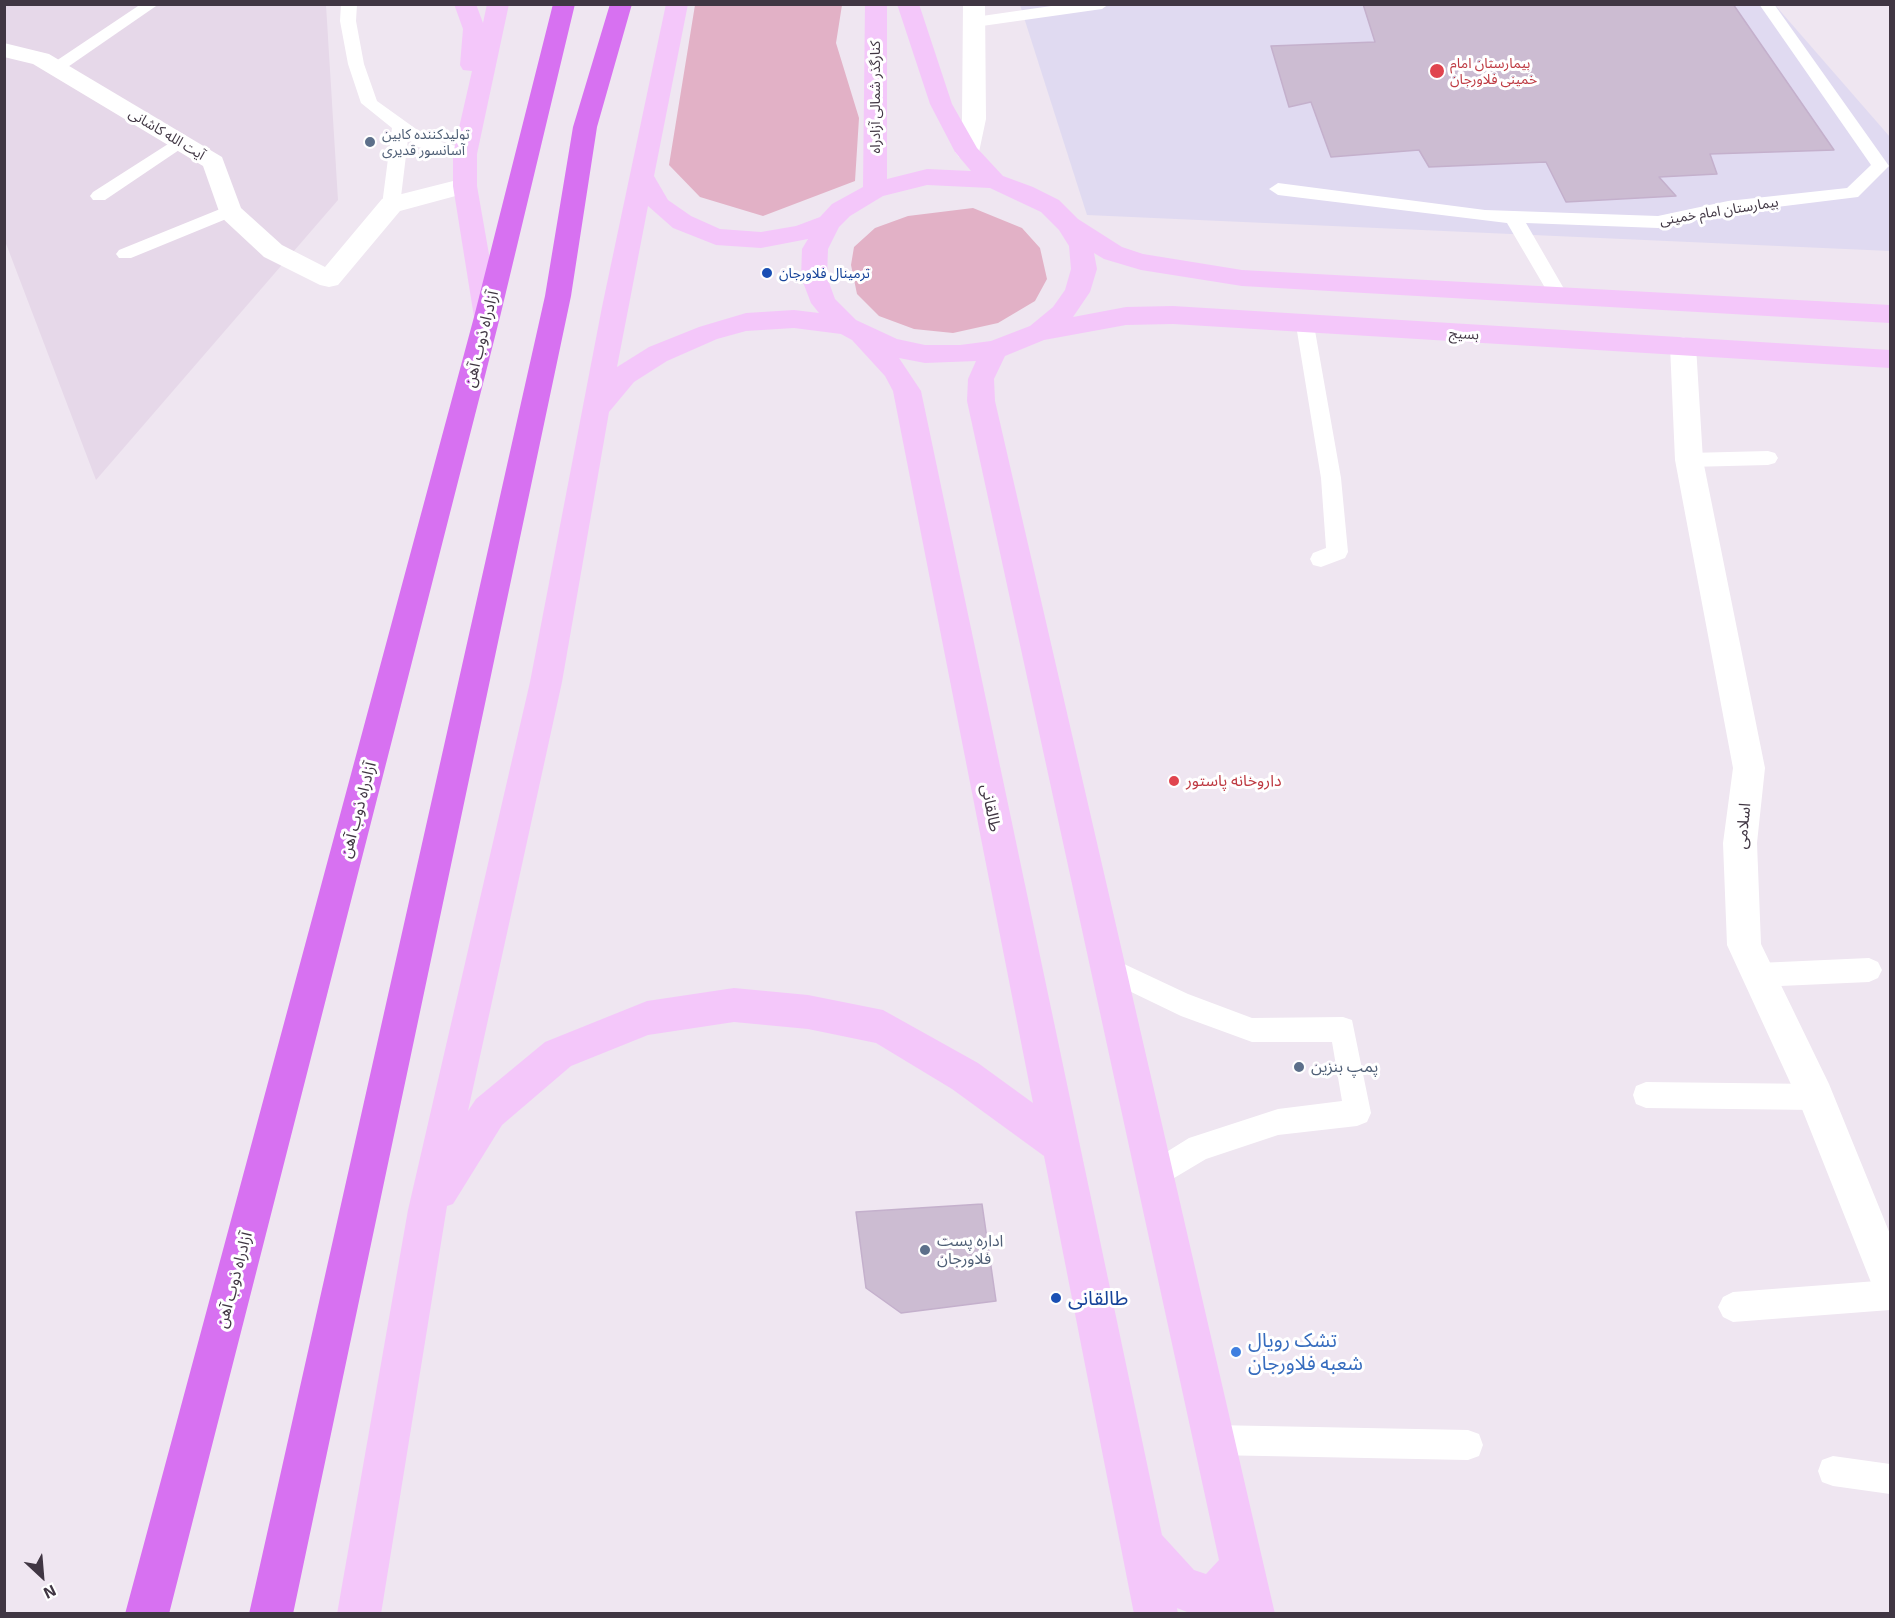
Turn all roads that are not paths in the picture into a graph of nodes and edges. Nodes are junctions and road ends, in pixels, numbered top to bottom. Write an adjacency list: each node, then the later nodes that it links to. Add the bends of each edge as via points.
1 (152, 4): 14 (lane)
2 (349, 4): 15 (lane, via 356,64 369,104)
3 (465, 4): 18 (main road, via 474,29)
4 (498, 4): 18 (main road)
5 (564, 4): 33 (highway, آزادراه ذوب آهن)
6 (621, 4): 62 (highway, via 585,127 558,296)
7 (677, 4): 19 (main road)
8 (876, 4): 23 (main road, کنارگذر شمالی آزادراه)
9 (908, 4): 17 (main road, via 941,104)
10 (1102, 4): 12 (lane)
11 (1766, 4): 27 (lane, بیمارستان امام خمینی, via 1880,166 1852,193 1728,207 1658,222)
12 (974, 13): 17 (street, via 974,119)
13 (4, 50): 14 (street, آیت الله کاشانی, via 41,59)
14 (56, 68): 16 (street, آیت الله کاشانی)
15 (400, 126): 18 (lane, via 424,143); 25 (lane)
16 (179, 142): 24 (lane); 26 (street, آیت الله کاشانی, via 214,162)
17 (968, 152): 20 (main road)
18 (465, 154): 21 (main road)
19 (642, 175): 28 (main road, via 659,205 682,222 716,237 761,240); 40 (main road)
20 (994, 181): 23 (main road, via 927,177); 29 (main road, via 1050,206)
21 (465, 186): 25 (street); 33 (main road)
22 (1278, 189): 27 (lane, بیمارستان امام خمینی)
23 (875, 190): 28 (main road, via 841,210)
24 (99, 196)
25 (392, 205): 26 (street, آیت الله کاشانی, via 329,279 273,251)
26 (230, 210): 30 (lane)
27 (1513, 217): 31 (lane)
28 (829, 223): 35 (main road, طالقانی, via 815,249 813,277 824,303)
29 (1070, 225): 31 (main road, via 1113,253 1178,269 1242,278); 36 (main road, via 1081,246 1084,269 1077,292 1062,314)
30 (125, 254)
31 (1557, 294): 32 (main road)
32 (1890, 314)
33 (487, 318): 61 (highway, آزادراه ذوب آهن)
34 (1305, 325): 36 (main road, بسیج, via 1149,315); 37 (main road, بسیج); 43 (lane, via 1331,478 1337,552)
35 (854, 330): 38 (main road, via 891,347 925,354); 40 (main road, via 794,319 746,322 708,333 658,354 625,375); 49 (main road, طالقانی, via 895,370 908,391)
36 (1039, 332): 38 (main road)
37 (1683, 346): 39 (main road, بسیج); 42 (street, اسلامی)
38 (995, 350): 44 (main road, via 981,379 981,401)
39 (1890, 359)
40 (595, 410): 51 (main road, via 546,682)
41 (1768, 458): 42 (lane)
42 (1689, 460): 46 (street, اسلامی, via 1749,768 1740,843 1744,945)
43 (1321, 559)
44 (1107, 968): 50 (main road); 50 (lane, via 1180,1004 1252,1030 1343,1029 1357,1113 1278,1122 1199,1148)
45 (1869, 970): 46 (lane)
46 (1758, 975): 48 (street, اسلامی)
47 (1646, 1095): 48 (lane)
48 (1816, 1098): 52 (street, اسلامی)
49 (1060, 1146): 51 (main road, via 965,1076 883,1027 808,1012 734,1005 647,1018 558,1054 489,1112); 59 (main road, طالقانی)
50 (1154, 1176): 55 (main road)
51 (427, 1210): 63 (main road)
52 (1890, 1281)
53 (1890, 1294): 54 (lane)
54 (1733, 1307)
55 (1214, 1440): 56 (lane); 60 (main road)
56 (1468, 1445)
57 (1833, 1471): 58 (lane)
58 (1890, 1479)
59 (1142, 1545): 60 (main road, via 1181,1588 1213,1598); 64 (main road, طالقانی)
60 (1242, 1567): 65 (main road)
61 (147, 1614)
62 (272, 1614)
63 (359, 1614)
64 (1156, 1614)
65 (1252, 1614)

